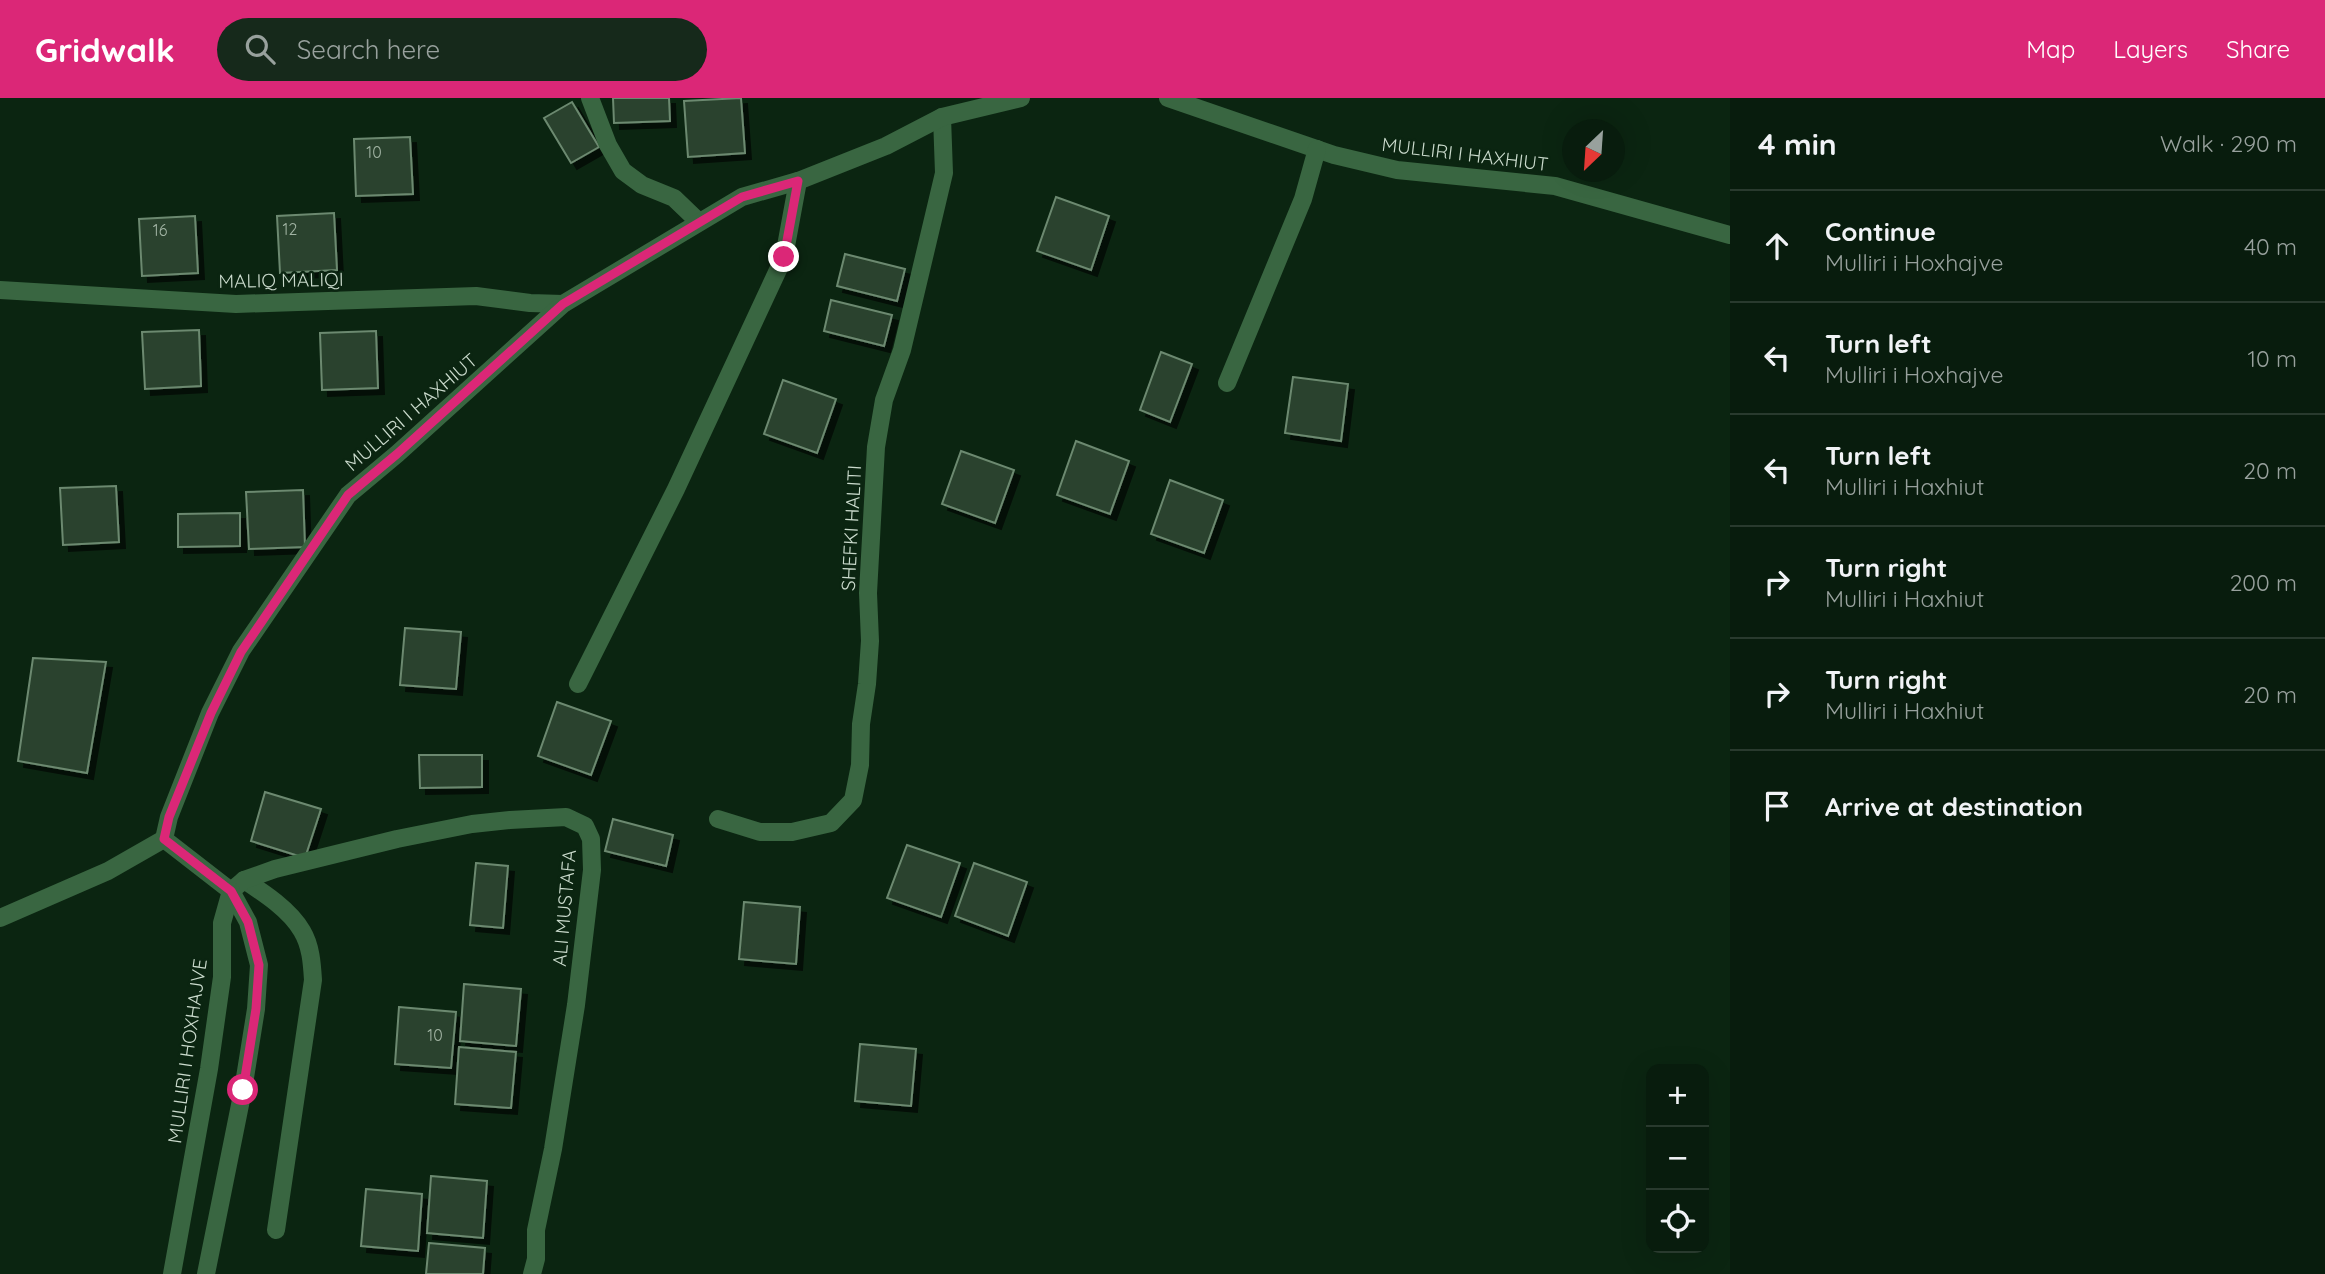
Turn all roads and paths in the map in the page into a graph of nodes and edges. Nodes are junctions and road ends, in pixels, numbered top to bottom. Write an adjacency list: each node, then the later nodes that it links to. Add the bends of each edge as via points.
1 (590, 98): 7 (street, via 623,171 674,198)
2 (1021, 98): 4 (street, MULLIRI I HAXHIUT)
3 (1168, 98): 5 (street, MULLIRI I HAXHIUT)
4 (942, 117): 6 (street, MULLIRI I HAXHIUT, via 886,146); 13 (street, SHEFKI HALITI, via 944,173 902,350 884,400 876,447 867,593 870,640 853,800 831,823 792,832 760,832)
5 (1317, 149): 8 (street, MULLIRI I HAXHIUT, via 1397,170 1555,186); 11 (street, via 1303,199)
6 (798, 181): 7 (street, MULLIRI I HAXHIUT, via 742,197); 12 (street, via 784,257 676,489)
7 (699, 222): 10 (street, MULLIRI I HAXHIUT)
8 (1730, 235)
9 (0, 290): 10 (street, MALIQ MALIQI, via 236,304 476,296)
10 (563, 304): 14 (street, MULLIRI I HAXHIUT, via 348,495 241,652 206,724)
11 (1227, 383)
12 (578, 684)
13 (718, 819)
14 (164, 839): 15 (street); 16 (street, via 108,871)
15 (237, 885): 17 (street, via 276,904 302,931 311,956 313,980); 18 (street, MULLIRI I HOXHAJVE, via 222,923 222,977 209,1069); 19 (street, via 259,965 256,1009); 20 (street, ALI MUSTAFA, via 275,869 471,824 566,817 585,826 591,839 591,884)
16 (0, 918)
17 (276, 1230)
18 (172, 1274)
19 (206, 1274)
20 (532, 1274)

